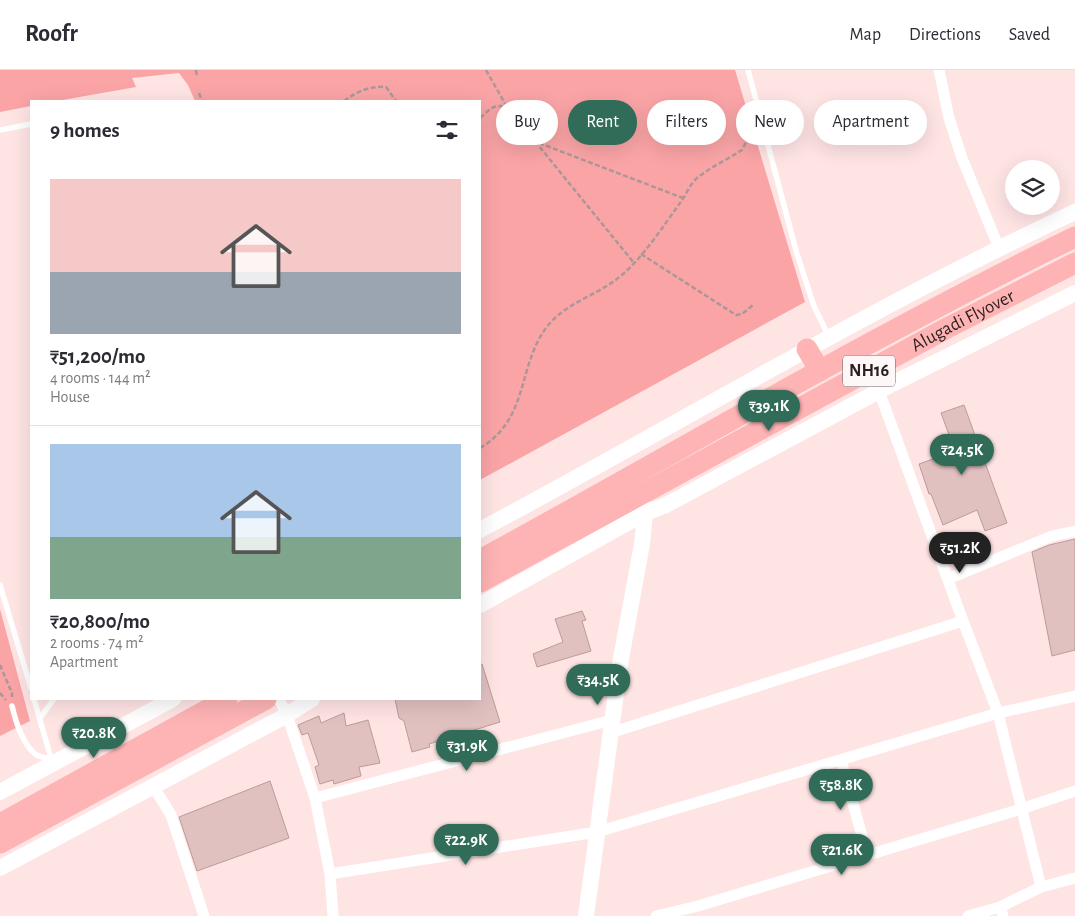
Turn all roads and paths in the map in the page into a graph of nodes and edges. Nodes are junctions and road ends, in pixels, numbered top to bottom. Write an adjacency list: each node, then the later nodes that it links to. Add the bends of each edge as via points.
1 (196, 70): 5 (path)
2 (486, 70): 10 (path)
3 (748, 70): 27 (lane, via 797,254 814,306)
4 (939, 70): 21 (street, via 962,158)
5 (197, 78)
6 (199, 93): 7 (path)
7 (202, 100)
8 (346, 100): 9 (path, via 374,86 386,87)
9 (395, 100)
10 (503, 100)
11 (496, 106): 12 (path)
12 (481, 117)
13 (30, 124): 14 (lane)
14 (0, 130)
15 (539, 145): 23 (path)
16 (545, 145): 18 (path)
17 (744, 145): 18 (path, via 742,150 696,179)
18 (683, 198): 22 (path)
19 (1075, 212): 21 (street)
20 (1075, 237): 29 (highway, Alugadi Flyover / NH16)
21 (999, 248): 27 (street)
22 (641, 254): 23 (path); 26 (path, via 736,315)
23 (634, 263): 31 (path, via 623,275 558,315 548,326 531,356 511,417)
24 (1075, 263): 32 (highway, Alugadi Flyover / NH16, via 947,328 665,482)
25 (1075, 292): 30 (street)
26 (753, 305)
27 (830, 338): 28 (street)
28 (807, 349): 29 (highway); 33 (street)
29 (820, 371): 35 (highway, NH16)
30 (879, 391): 32 (street, via 666,505); 36 (street)
31 (481, 447)
32 (643, 504): 37 (highway, NH16); 39 (street); 55 (street, via 642,544)
33 (481, 529)
34 (1075, 530): 36 (street, via 1052,536)
35 (481, 559)
36 (948, 579): 40 (street)
37 (481, 582)
38 (0, 586): 42 (lane)
39 (481, 604)
40 (963, 621): 52 (street); 55 (street)
41 (0, 665): 51 (path, via 12,693)
42 (30, 685)
43 (1075, 696): 52 (street)
44 (34, 700): 54 (lane)
45 (53, 700): 54 (lane)
46 (171, 700): 57 (street)
47 (225, 700): 63 (highway)
48 (264, 700): 65 (highway)
49 (280, 700): 53 (street)
50 (310, 700): 53 (street)
51 (12, 706): 57 (lane, via 25,740 36,755)
52 (998, 713): 56 (street); 62 (street)
53 (287, 715): 58 (street); 61 (street)
54 (40, 718): 57 (lane)
55 (611, 726): 61 (street); 64 (street)
56 (841, 760): 64 (street); 66 (street)
57 (52, 762): 60 (street)
58 (155, 785): 67 (street); 72 (street, via 170,815)
59 (1075, 791): 62 (street)
60 (0, 792)
61 (315, 798): 68 (street)
62 (1021, 809): 66 (street); 70 (street)
63 (0, 824)
64 (597, 832): 68 (street); 74 (street)
65 (0, 843)
66 (867, 854): 75 (street)
67 (0, 868)
68 (330, 874): 73 (street)
69 (1075, 878): 70 (street)
70 (1041, 887): 71 (street)
71 (1001, 911): 76 (street)
72 (204, 916)
73 (333, 916)
74 (586, 916)
75 (656, 916)
76 (968, 916)

